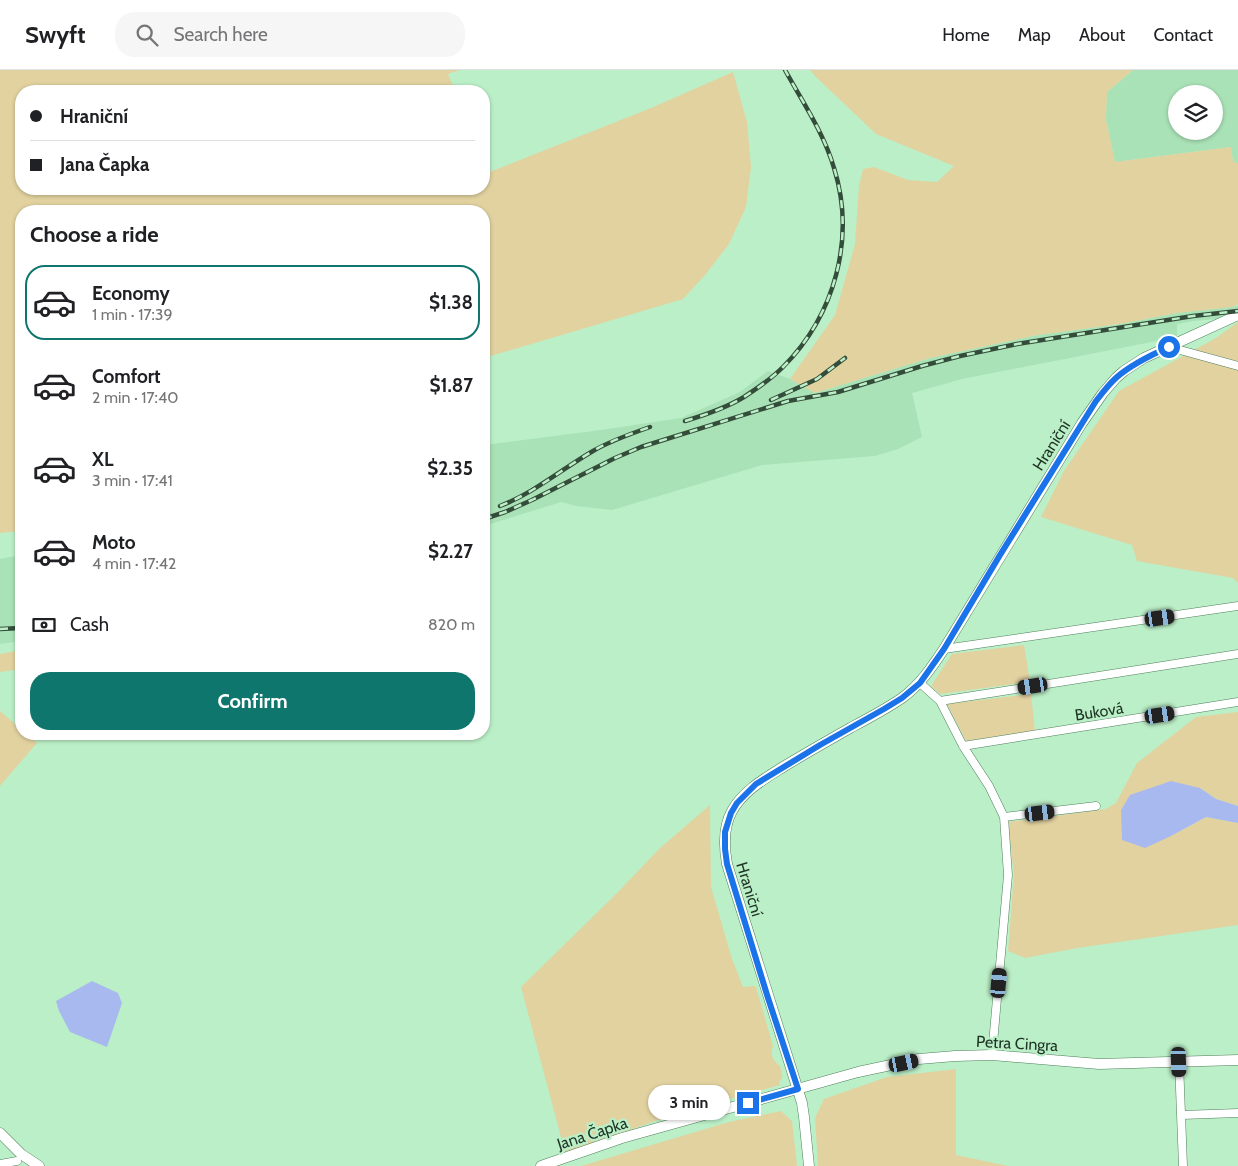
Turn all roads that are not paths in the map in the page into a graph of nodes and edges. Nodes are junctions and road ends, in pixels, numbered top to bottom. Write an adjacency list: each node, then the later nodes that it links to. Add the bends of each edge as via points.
1 (1238, 315): 2 (main road, Hraniční)
2 (1169, 347): 3 (street); 5 (main road, Hraniční, via 1124,371 1096,401)
3 (1238, 366)
4 (1238, 606): 5 (street)
5 (944, 649): 7 (main road, Hraniční)
6 (1238, 654): 8 (street)
7 (920, 683): 8 (street); 16 (main road, Hraniční, via 902,698 756,784 737,803 727,822 727,864)
8 (940, 701): 10 (street)
9 (1238, 702): 10 (street, Buková)
10 (963, 746): 12 (street, via 989,786)
11 (1096, 806): 12 (street)
12 (1004, 817): 13 (street, via 1008,875)
13 (992, 1055): 15 (main road, Petra Cingra, via 1099,1064); 16 (main road, Petra Cingra, via 919,1060 858,1072)
14 (1238, 1060): 15 (main road, Petra Cingra)
15 (1179, 1062): 18 (street)
16 (798, 1089): 23 (main road, Jana Čapka, via 622,1138); 24 (main road, Hraniční)
17 (1238, 1112): 18 (street)
18 (1182, 1115): 25 (street)
19 (0, 1134): 20 (main road)
20 (18, 1160): 21 (street); 22 (main road)
21 (0, 1164)
22 (39, 1166)
23 (541, 1166)
24 (809, 1166)
25 (1183, 1166)

